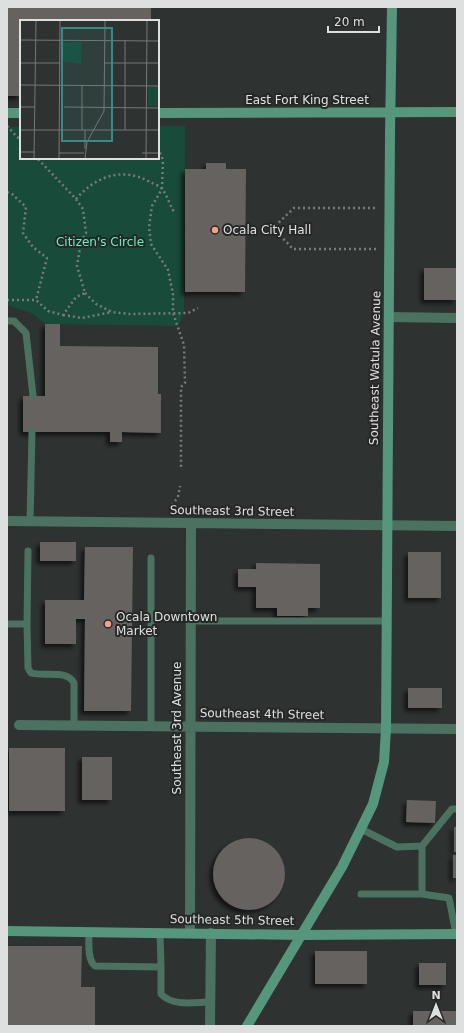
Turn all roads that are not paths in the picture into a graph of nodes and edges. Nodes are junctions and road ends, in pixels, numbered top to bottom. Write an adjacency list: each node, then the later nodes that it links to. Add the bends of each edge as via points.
1 (392, 7): 6 (street, Southeast Watula Avenue)
2 (457, 112): 6 (street, East Fort King Street)
3 (7, 113): 4 (street)
4 (20, 113)
5 (159, 113): 6 (street, East Fort King Street)
6 (390, 113): 7 (street, Southeast Watula Avenue)
7 (389, 317): 8 (street); 15 (street, Southeast Watula Avenue)
8 (457, 318)
9 (7, 321): 10 (lane, via 14,321 26,332)
10 (33, 396)
11 (32, 432): 13 (lane)
12 (7, 521): 13 (street, Southeast 3rd Street)
13 (30, 522): 14 (street, Southeast 3rd Street)
14 (191, 523): 15 (street, Southeast 3rd Street); 19 (street, Southeast 3rd Avenue)
15 (387, 525): 16 (street, Southeast 3rd Street); 20 (street, Southeast Watula Avenue)
16 (457, 526)
17 (28, 551): 22 (lane)
18 (151, 558): 25 (lane)
19 (190, 621): 20 (lane); 26 (street, Southeast 3rd Avenue)
20 (387, 621): 27 (street, Southeast Watula Avenue)
21 (7, 624): 22 (lane)
22 (27, 624): 24 (lane, via 28,668 31,673 66,675 74,683)
23 (19, 725): 24 (street, Southeast 4th Street)
24 (74, 726): 25 (street, Southeast 4th Street)
25 (150, 726): 26 (street, Southeast 4th Street)
26 (190, 726): 27 (street, Southeast 4th Street); 37 (street, Southeast 3rd Avenue)
27 (386, 729): 28 (street, Southeast 4th Street); 30 (street, via 384,762 373,804)
28 (457, 729)
29 (457, 809): 31 (lane, via 452,809)
30 (361, 829): 31 (lane, via 397,847); 40 (street)
31 (422, 846): 33 (lane)
32 (361, 894): 33 (lane)
33 (422, 894): 39 (lane, via 449,898)
34 (7, 931): 35 (street, Southeast 5th Street)
35 (89, 932): 36 (street, Southeast 5th Street); 41 (lane, via 90,955 95,966)
36 (160, 932): 37 (street, Southeast 5th Street); 41 (lane)
37 (190, 932): 38 (street, Southeast 5th Street)
38 (211, 933): 40 (street, Southeast 5th Street); 42 (street)
39 (456, 934): 40 (street, Southeast 5th Street)
40 (302, 935): 44 (street)
41 (161, 967): 42 (lane, via 161,994 166,999 174,1002)
42 (211, 1002): 43 (street)
43 (210, 1026)
44 (247, 1026)

